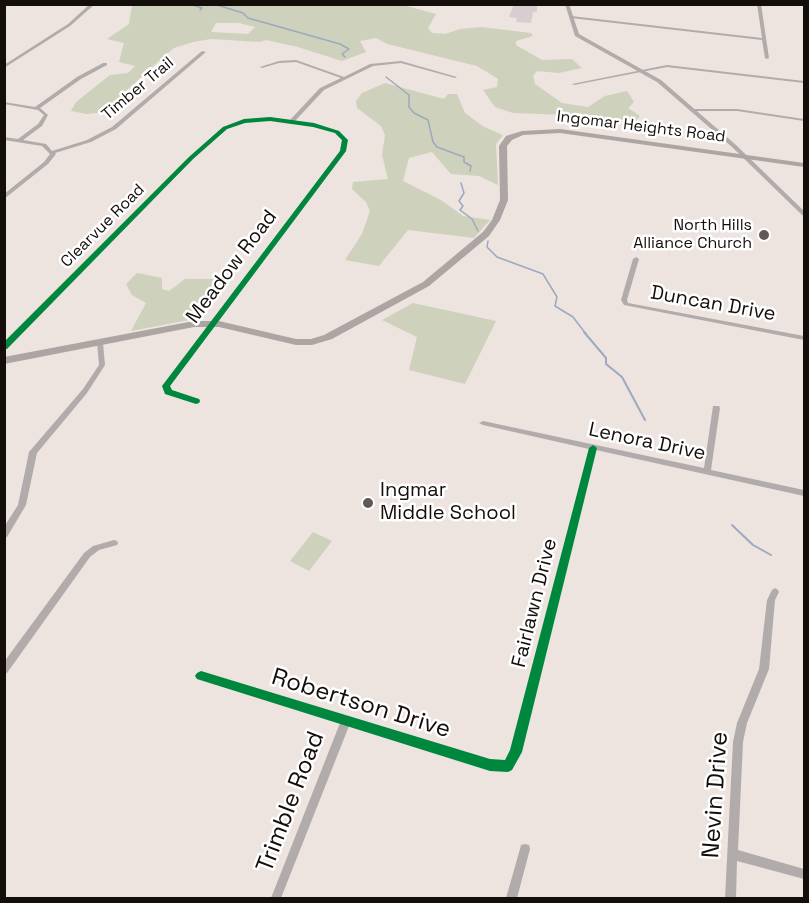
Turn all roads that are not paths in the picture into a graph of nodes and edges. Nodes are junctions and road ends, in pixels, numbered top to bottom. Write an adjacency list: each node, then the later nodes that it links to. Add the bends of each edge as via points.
1 (93, 4): 9 (street, via 69,25)
2 (567, 4): 4 (street)
3 (759, 4): 5 (street)
4 (571, 17): 5 (street); 11 (street, via 579,37)
5 (764, 39): 7 (street)
6 (204, 52): 23 (street, Timber Trail, via 114,128)
7 (767, 58)
8 (105, 64): 17 (street)
9 (4, 67)
10 (262, 67): 13 (street, via 296,61)
11 (641, 70): 14 (street, via 681,66); 15 (street); 18 (street)
12 (455, 77): 13 (street, via 394,62 372,65)
13 (344, 78): 20 (street, via 318,92)
14 (804, 82)
15 (573, 84)
16 (4, 103): 17 (street)
17 (36, 108): 22 (street, via 45,113 45,120)
18 (692, 110): 19 (street, via 737,110); 24 (street)
19 (804, 120)
20 (291, 122): 29 (street, Meadow Road, via 332,130 345,140 343,151); 32 (street, Clearvue Road, via 250,120 225,128 190,158)
21 (4, 138): 22 (street)
22 (20, 140): 23 (street, via 44,145)
23 (53, 152): 26 (street, via 46,163)
24 (745, 156): 25 (main road); 27 (street); 29 (main road, Ingomar Heights Road, via 560,131 518,134 503,146 505,192 496,220 476,243 426,284 312,342 285,340)
25 (804, 165)
26 (4, 197)
27 (804, 214)
28 (636, 259): 30 (street, Duncan Drive, via 626,304)
29 (212, 323): 31 (main road, Ingomar Heights Road, via 171,327); 34 (street, Meadow Road, via 166,386 168,392)
30 (804, 338)
31 (100, 343): 33 (main road, Ingomar Heights Road); 40 (street, via 102,365 86,391 33,452 25,497)
32 (4, 347)
33 (4, 361)
34 (196, 401)
35 (717, 408): 38 (street)
36 (483, 423): 37 (street, Lenora Drive)
37 (593, 448): 38 (street, Lenora Drive); 46 (street, Fairlawn Drive, via 516,752)
38 (707, 471): 39 (street, Lenora Drive)
39 (804, 493)
40 (4, 535)
41 (114, 543): 43 (street, via 87,555)
42 (775, 592): 48 (street, Nevin Drive, via 764,669 738,742)
43 (4, 670)
44 (201, 676): 45 (street, Robertson Drive)
45 (346, 720): 46 (street, Robertson Drive, via 490,765); 50 (street, Trimble Road)
46 (508, 766)
47 (525, 849): 51 (street)
48 (733, 854): 49 (street); 52 (street, Nevin Drive)
49 (804, 874)
50 (276, 898)
51 (511, 898)
52 (730, 898)

